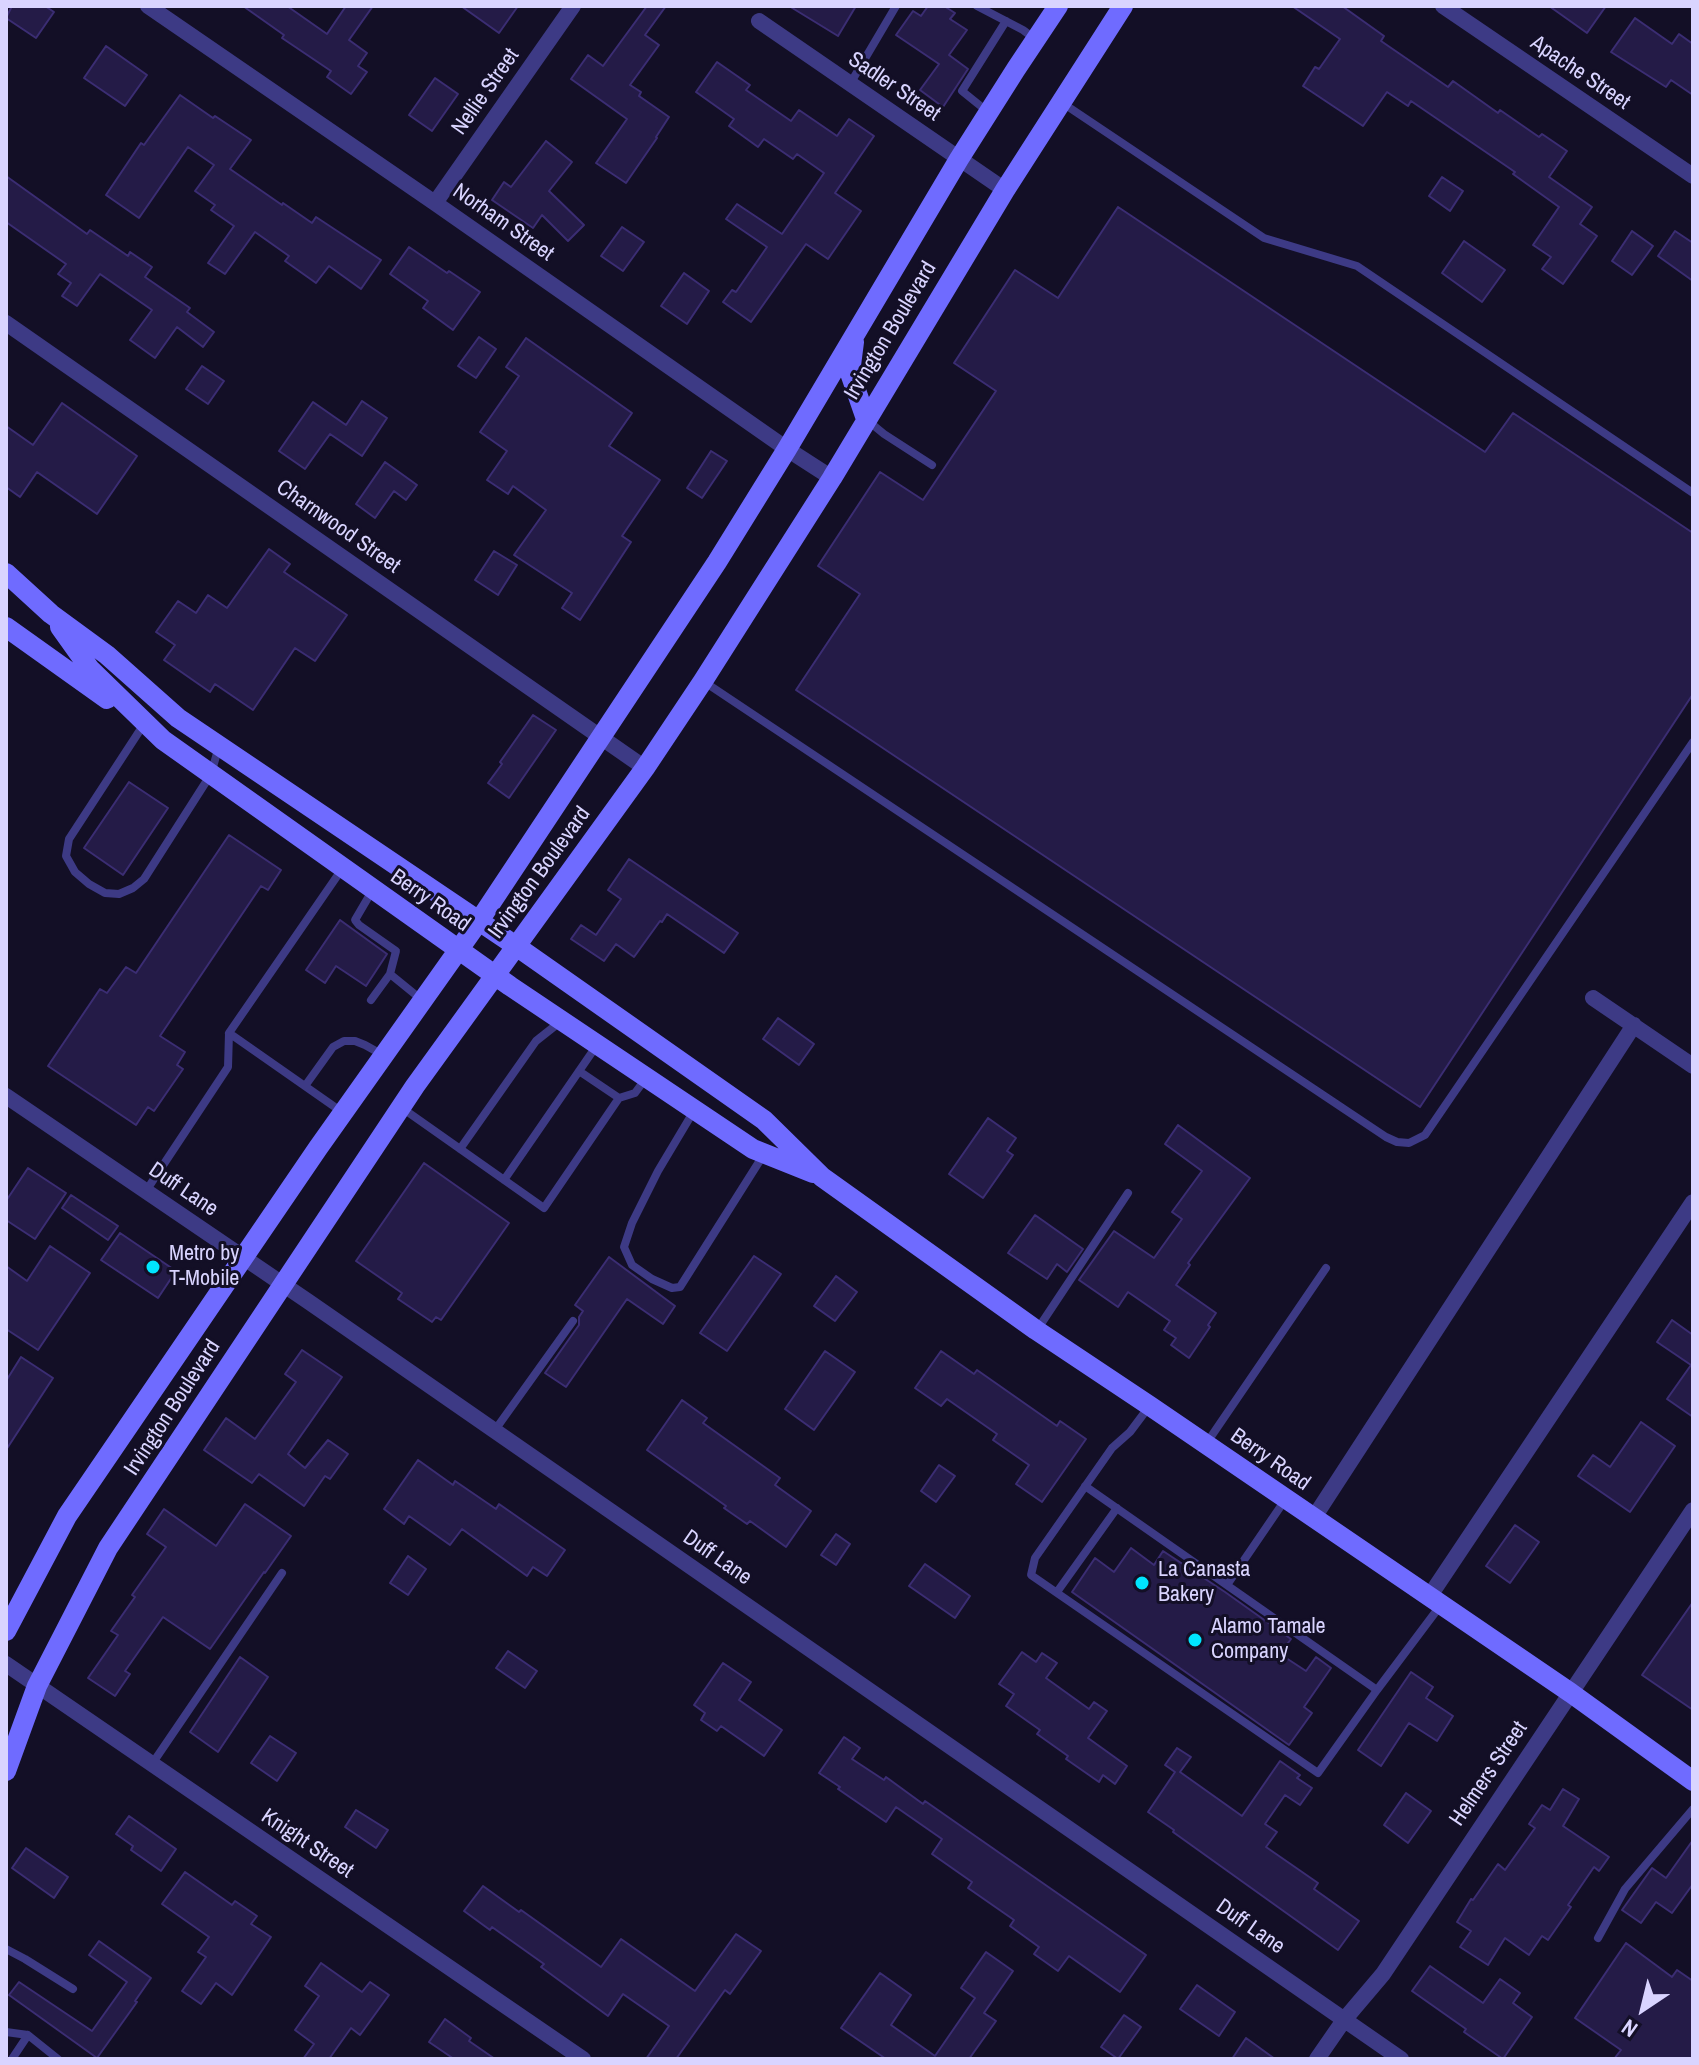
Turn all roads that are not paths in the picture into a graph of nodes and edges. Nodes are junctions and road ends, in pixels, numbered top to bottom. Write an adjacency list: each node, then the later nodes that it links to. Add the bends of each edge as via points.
1 (148, 6): 17 (street, Norham Street)
2 (573, 6): 17 (street, Nellie Street)
3 (896, 6): 11 (lane)
4 (977, 6): 9 (lane)
5 (1058, 6): 10 (main road, Irvington Boulevard)
6 (1123, 6): 12 (main road, Irvington Boulevard)
7 (1443, 6): 15 (street, Apache Street)
8 (759, 21): 11 (street, Sadler Street)
9 (1006, 21): 10 (lane); 13 (lane, via 962,91)
10 (1035, 40): 13 (main road, Irvington Boulevard)
11 (850, 84): 14 (street, Sadler Street)
12 (1061, 102): 16 (main road, Irvington Boulevard); 24 (lane, via 1264,238 1357,266)
13 (988, 113): 14 (main road, Irvington Boulevard)
14 (959, 159): 16 (street, Sadler Street); 19 (main road, Irvington Boulevard)
15 (1693, 176)
16 (1005, 190): 20 (main road, Irvington Boulevard)
17 (435, 203): 21 (street, Norham Street)
18 (6, 323): 30 (street, Charnwood Street)
19 (855, 333): 20 (main road, via 850,373); 21 (main road, Irvington Boulevard)
20 (866, 419): 22 (lane); 23 (main road, Irvington Boulevard)
21 (787, 449): 23 (street, Norham Street); 30 (main road, Irvington Boulevard)
22 (932, 465)
23 (832, 478): 28 (main road, Irvington Boulevard)
24 (1693, 493)
25 (6, 573): 26 (main road, Berry Road)
26 (51, 614): 29 (main road, Berry Road, via 90,669); 32 (main road, Berry Road)
27 (6, 627): 29 (main road)
28 (703, 681): 31 (lane, via 1386,1137 1409,1143 1425,1135); 33 (main road, Irvington Boulevard)
29 (144, 724): 34 (main road, Berry Road); 34 (lane, via 69,839 66,856 89,884 119,894 144,879)
30 (600, 739): 33 (street, Charnwood Street); 37 (main road, Irvington Boulevard)
31 (1693, 742)
32 (219, 746): 34 (lane); 37 (main road, Berry Road)
33 (645, 768): 38 (main road, Irvington Boulevard)
34 (211, 774): 35 (main road, Berry Road)
35 (343, 868): 36 (main road, Berry Road); 47 (lane)
36 (373, 890): 39 (main road, Berry Road); 40 (lane, via 355,920 396,951)
37 (479, 921): 38 (main road, Berry Road); 39 (main road, Irvington Boulevard)
38 (516, 946): 41 (main road, Irvington Boulevard); 61 (main road, Berry Road, via 764,1120)
39 (459, 950): 41 (main road, Berry Road); 44 (main road, Irvington Boulevard)
40 (390, 974): 43 (lane); 44 (lane)
41 (495, 975): 45 (main road, Berry Road); 56 (main road, Irvington Boulevard)
42 (1593, 998): 46 (street)
43 (371, 1000)
44 (423, 1000): 49 (main road, Irvington Boulevard)
45 (562, 1020): 48 (main road, Berry Road); 59 (lane, via 536,1041)
46 (1634, 1025): 50 (street); 78 (street)
47 (229, 1033): 53 (lane); 63 (lane, via 228,1067)
48 (597, 1044): 51 (lane); 52 (main road, Berry Road)
49 (384, 1055): 53 (lane, via 344,1041 333,1047); 58 (main road, Irvington Boulevard)
50 (1693, 1066)
51 (579, 1071): 55 (lane); 62 (lane)
52 (647, 1077): 55 (lane, via 635,1093); 57 (main road, Berry Road)
53 (305, 1086): 58 (lane)
54 (6, 1096): 63 (street, Duff Lane)
55 (619, 1098): 62 (lane, via 544,1208)
56 (401, 1108): 59 (lane); 68 (main road, Irvington Boulevard)
57 (695, 1109): 60 (main road, Berry Road); 60 (lane, via 658,1171 624,1247 632,1265 652,1279 680,1287)
58 (343, 1113): 66 (main road, Irvington Boulevard)
59 (460, 1149): 62 (lane)
60 (765, 1153): 61 (main road, Berry Road)
61 (822, 1177): 70 (main road, Berry Road)
62 (504, 1180)
63 (146, 1192): 66 (street, Duff Lane)
64 (1128, 1193): 70 (lane)
65 (1693, 1202): 82 (street)
66 (242, 1257): 68 (street, Duff Lane); 83 (main road, Irvington Boulevard, via 67,1516)
67 (1326, 1268): 73 (lane)
68 (283, 1284): 72 (street, Duff Lane); 85 (main road, Irvington Boulevard, via 108,1548)
69 (573, 1321): 72 (lane)
70 (1036, 1330): 71 (main road, Berry Road)
71 (1150, 1406): 73 (main road, Berry Road); 74 (lane)
72 (495, 1430): 95 (street, Duff Lane)
73 (1206, 1445): 75 (main road, Berry Road)
74 (1085, 1486): 76 (lane); 81 (lane, via 1035,1558 1031,1575)
75 (1286, 1500): 78 (main road, Berry Road); 80 (lane)
76 (1117, 1508): 80 (lane); 81 (lane)
77 (1693, 1510): 87 (street, Helmers Street)
78 (1313, 1519): 82 (main road, Berry Road)
79 (282, 1573): 88 (lane)
80 (1227, 1585): 86 (lane)
81 (1057, 1592): 86 (lane, via 1318,1773)
82 (1435, 1601): 86 (lane); 87 (main road, Berry Road)
83 (6, 1631)
84 (6, 1664): 85 (street, Knight Street)
85 (37, 1686): 88 (street, Knight Street); 89 (main road, Irvington Boulevard)
86 (1377, 1690)
87 (1571, 1693): 90 (main road, Berry Road); 95 (street, Helmers Street, via 1383,1974)
88 (152, 1764): 98 (street, Knight Street)
89 (6, 1771)
90 (1693, 1781)
91 (1693, 1809): 92 (lane, via 1625,1889)
92 (1598, 1938)
93 (6, 1949): 94 (lane)
94 (73, 1989)
95 (1344, 2020): 101 (street, Helmers Street); 102 (street, Duff Lane)
96 (6, 2032): 97 (lane)
97 (28, 2035): 99 (lane); 100 (lane)
98 (576, 2057)
99 (12, 2059)
100 (58, 2059)
101 (1317, 2059)
102 (1401, 2059)

